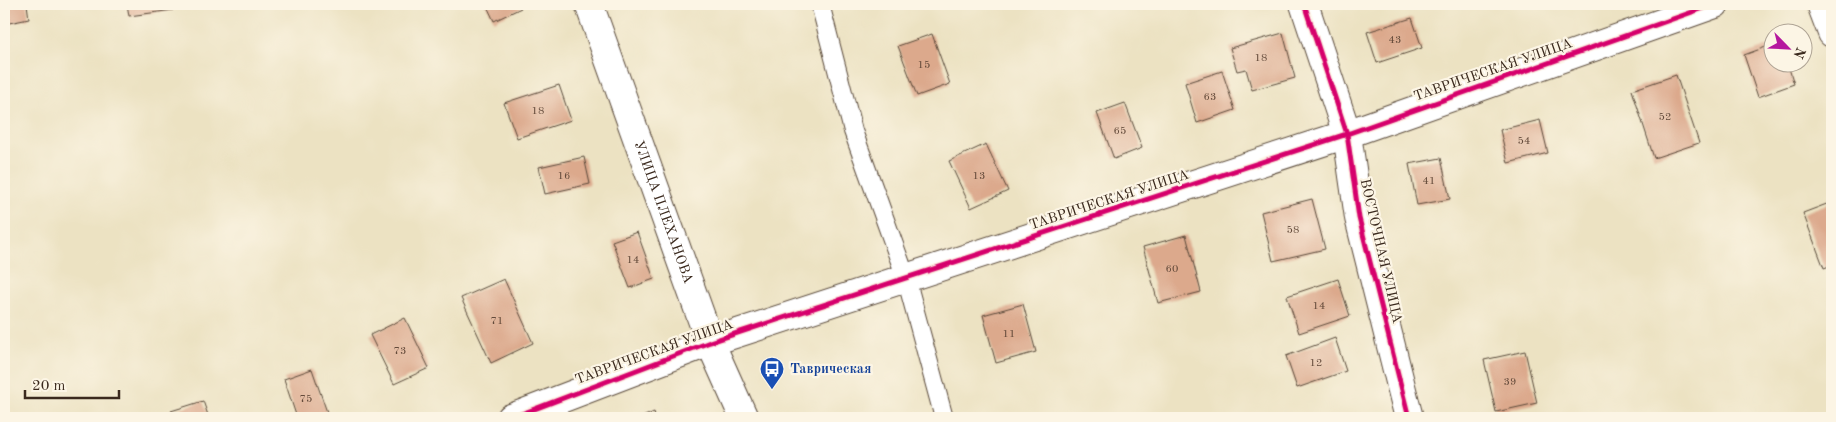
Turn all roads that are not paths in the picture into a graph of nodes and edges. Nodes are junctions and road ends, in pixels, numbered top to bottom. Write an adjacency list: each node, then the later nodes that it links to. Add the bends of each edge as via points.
1 (589, 4): 9 (street, УЛИЦА ПЛЕХАНОВА)
2 (820, 4): 8 (lane, via 853,131)
3 (1304, 4): 7 (street, ВОСТОЧНАЯ УЛИЦА)
4 (1715, 4): 7 (street, ТАВРИЧЕСКАЯ УЛИЦА)
5 (1821, 4): 6 (street)
6 (1832, 33)
7 (1347, 134): 8 (street, ТАВРИЧЕСКАЯ УЛИЦА); 13 (street, ВОСТОЧНАЯ УЛИЦА, via 1359,218)
8 (906, 278): 9 (street, ТАВРИЧЕСКАЯ УЛИЦА); 12 (lane)
9 (710, 342): 10 (street, ТАВРИЧЕСКАЯ УЛИЦА); 11 (street, УЛИЦА ПЛЕХАНОВА)
10 (511, 418)
11 (744, 418)
12 (944, 418)
13 (1409, 418)

